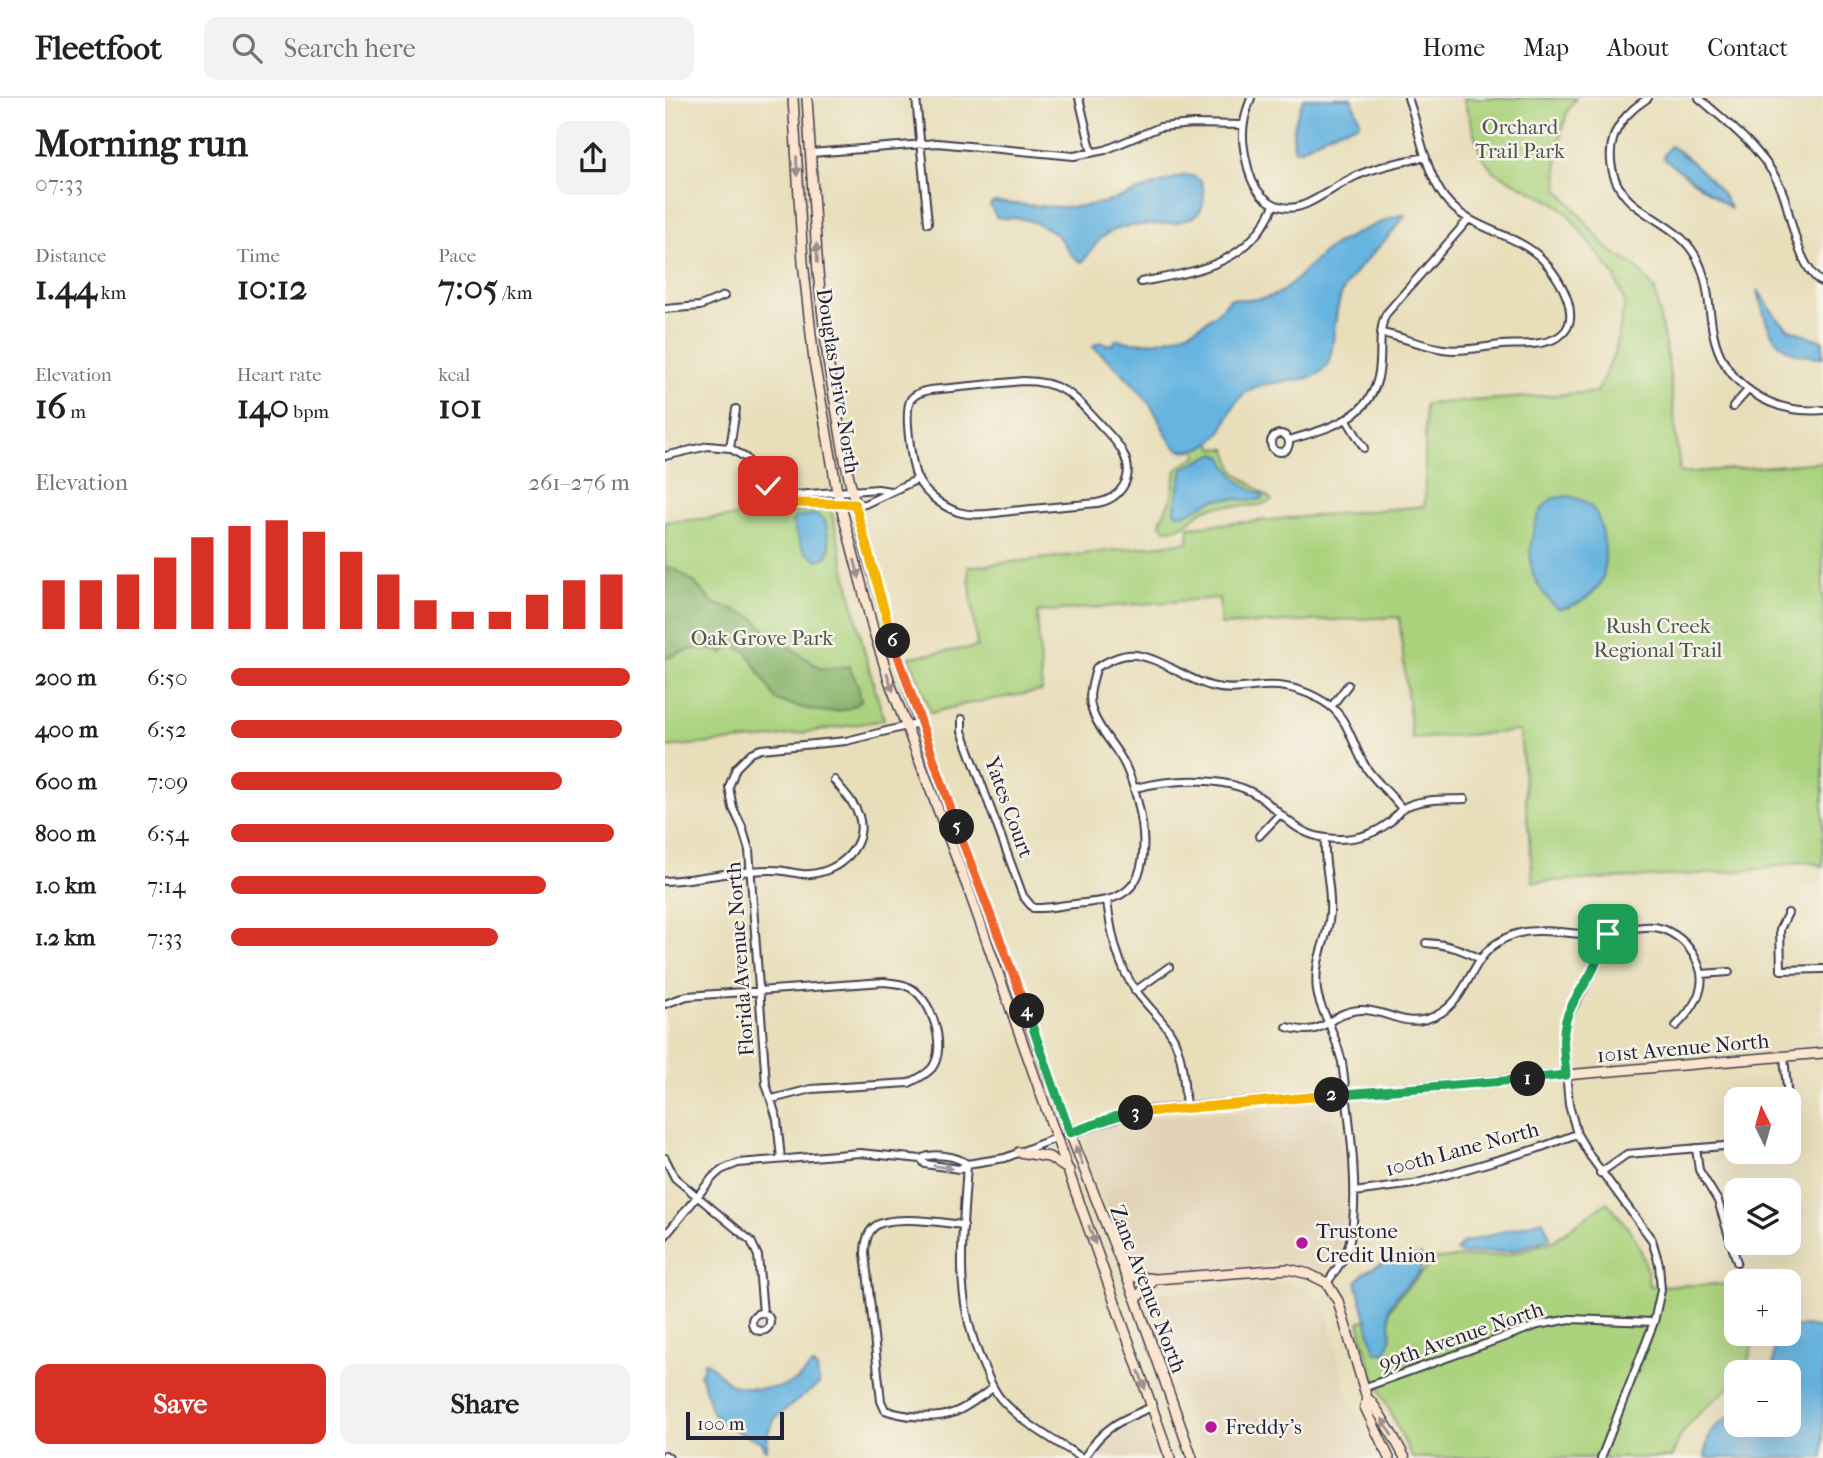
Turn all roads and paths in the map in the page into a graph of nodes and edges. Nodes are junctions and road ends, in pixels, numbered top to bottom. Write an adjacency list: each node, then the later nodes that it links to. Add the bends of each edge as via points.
1 (793, 98): 33 (main road, Douglas Drive North, one-way to 33, via 808,314)
2 (807, 98): 11 (main road, Douglas Drive North)
3 (916, 98): 10 (street)
4 (1079, 98): 12 (street)
5 (1251, 98): 9 (street)
6 (1408, 98): 13 (street)
7 (1648, 98): 22 (street, via 1627,115 1615,134 1610,153 1614,177 1629,200 1674,230 1695,254 1705,279 1717,348 1728,369)
8 (1699, 98): 18 (street, via 1770,166 1806,265)
9 (1242, 125): 12 (street, via 1160,127); 14 (street, via 1253,183)
10 (921, 144): 11 (street); 12 (street, via 1062,156); 16 (street)
11 (811, 153): 32 (main road, Douglas Drive North, one-way to 11, via 823,322)
12 (1092, 153)
13 (1426, 157): 14 (street, via 1360,174 1300,206); 15 (street, via 1444,197)
14 (1273, 205): 17 (street, via 1259,233 1235,253 1205,268)
15 (1468, 220): 21 (street, via 1390,309); 21 (street, via 1543,260 1571,307 1566,329 1544,342 1455,350)
16 (929, 223)
17 (1141, 282)
18 (1823, 284)
19 (724, 296): 20 (street, via 700,306)
20 (665, 309)
21 (1382, 333): 26 (street, via 1377,383 1370,398)
22 (1748, 390): 23 (street); 25 (street, via 1782,407)
23 (1733, 407)
24 (736, 409): 28 (street)
25 (1823, 410)
26 (1347, 420): 27 (street); 29 (street)
27 (1289, 440)
28 (730, 448): 30 (street, via 708,446); 35 (street, via 747,458)
29 (1364, 449)
30 (665, 456)
31 (918, 479): 31 (street, via 937,501 973,514 1104,502 1123,487 1127,469 1125,455 1078,400 1054,386 1023,381 923,391 911,399 907,417); 34 (street)
32 (852, 490): 33 (street); 34 (street); 37 (main road, Douglas Drive North)
33 (838, 491): 35 (street); 36 (main road, Douglas Drive North)
34 (890, 491): 37 (street, via 866,504)
35 (775, 493): 36 (street, via 785,502 799,505)
36 (840, 503): 37 (street); 42 (main road, Douglas Drive North, one-way to 42, via 873,629)
37 (855, 504): 41 (main road, Douglas Drive North)
38 (1348, 685): 39 (street)
39 (1331, 706): 44 (street, via 1285,686 1239,689 1205,685 1147,657 1133,655 1104,663 1096,668 1090,702); 46 (street, via 1365,766)
40 (962, 719): 52 (street, Yates Court, via 962,731 1029,906 1041,909)
41 (919, 723): 42 (street); 76 (main road, Douglas Drive North)
42 (907, 727): 50 (street, Florida Avenue North, via 846,741 761,749 742,761 732,777 730,797 746,837); 78 (main road, Douglas Drive North)
43 (834, 780): 50 (street, via 853,803 861,827 845,860 821,873)
44 (1135, 788): 47 (street, via 1163,781 1218,783 1263,798); 52 (street, via 1142,866 1130,888)
45 (1465, 799): 46 (street)
46 (1402, 809): 49 (street, via 1377,831 1361,838)
47 (1279, 815): 48 (street); 49 (street, via 1307,833)
48 (1259, 836)
49 (1325, 838): 66 (street, via 1330,914 1315,973 1320,1007)
50 (750, 871): 51 (street); 63 (street, Florida Avenue North)
51 (665, 881)
52 (1107, 901): 64 (street, via 1122,969)
53 (1788, 913): 61 (street, via 1780,929 1781,970)
54 (1675, 924): 55 (street)
55 (1670, 932): 56 (street, via 1644,927); 62 (street, via 1694,953)
56 (1599, 935): 58 (street, via 1515,934); 71 (street, via 1594,971 1567,1018 1563,1037)
57 (1426, 943): 58 (street, via 1465,950)
58 (1480, 959): 66 (street, via 1457,1000 1436,1016 1404,1021 1363,1010)
59 (1169, 967): 64 (street)
60 (1729, 972): 62 (street)
61 (1822, 972)
62 (1702, 974): 67 (street, via 1700,992)
63 (760, 990): 65 (street, via 687,996); 74 (street, Florida Avenue North); 74 (street, via 884,982 909,986 928,1007 939,1038 933,1068 909,1083 811,1089)
64 (1135, 991): 75 (street, via 1176,1042)
65 (665, 1004)
66 (1329, 1023): 68 (street, via 1315,1031); 73 (street)
67 (1677, 1026)
68 (1287, 1027)
69 (1823, 1053): 70 (main road, 101st Avenue North)
70 (1784, 1056): 71 (main road, 101st Avenue North); 72 (street)
71 (1566, 1075): 73 (main road, 101st Avenue North); 77 (street)
72 (1786, 1087)
73 (1346, 1094): 75 (main road, 101st Avenue North); 87 (street)
74 (772, 1099): 83 (street, Florida Avenue North)
75 (1186, 1108): 76 (main road, 101st Avenue North, via 1117,1116)
76 (1070, 1133): 78 (main road, 101st Avenue North); 92 (main road, Zane Avenue North, one-way to 76)
77 (1577, 1134): 86 (street); 87 (street, 100th Lane North, via 1414,1184)
78 (1058, 1137): 81 (street, 101st Avenue North); 85 (main road, Zane Avenue North)
79 (1724, 1145): 80 (street)
80 (1696, 1148): 86 (street, via 1627,1154); 91 (street, via 1699,1170 1718,1200)
81 (1019, 1152): 84 (street, 101st Avenue North); 85 (main road, via 1049,1157)
82 (665, 1158): 88 (street, via 675,1178)
83 (781, 1159): 84 (street, 101st Avenue North, via 860,1153 921,1158 925,1164 959,1169); 88 (street, 101st Avenue North, via 738,1163 721,1170)
84 (967, 1164): 89 (street)
85 (1070, 1171): 101 (main road, Zane Avenue North, one-way to 101)
86 (1601, 1173): 97 (street, via 1652,1240 1661,1290)
87 (1354, 1192): 94 (street, via 1350,1241)
88 (697, 1196): 90 (street, 101st Avenue North); 96 (street, via 751,1241 758,1256)
89 (964, 1224): 98 (street, via 964,1309); 98 (street, via 893,1220 875,1226 868,1236 865,1254 881,1401 885,1409 904,1417 946,1415)
90 (665, 1236)
91 (1737, 1262)
92 (1124, 1272): 93 (main road); 95 (main road, Zane Avenue North)
93 (1156, 1279): 94 (main road, via 1288,1269); 95 (main road)
94 (1327, 1283): 99 (main road, via 1338,1301)
95 (1136, 1300): 104 (main road, Zane Avenue North)
96 (763, 1313)
97 (1654, 1322): 99 (street, 99th Avenue North, via 1570,1319 1538,1325); 107 (street)
98 (993, 1388): 102 (street, via 1028,1424)
99 (1363, 1388): 100 (main road)
100 (1367, 1398): 105 (main road, via 1365,1408); 106 (main road, one-way to 100)
101 (1152, 1407): 102 (street, via 1108,1427); 103 (main road, Zane Avenue North)
102 (1083, 1458)
103 (1170, 1458)
104 (1192, 1458)
105 (1389, 1458)
106 (1405, 1458)
107 (1601, 1458)

